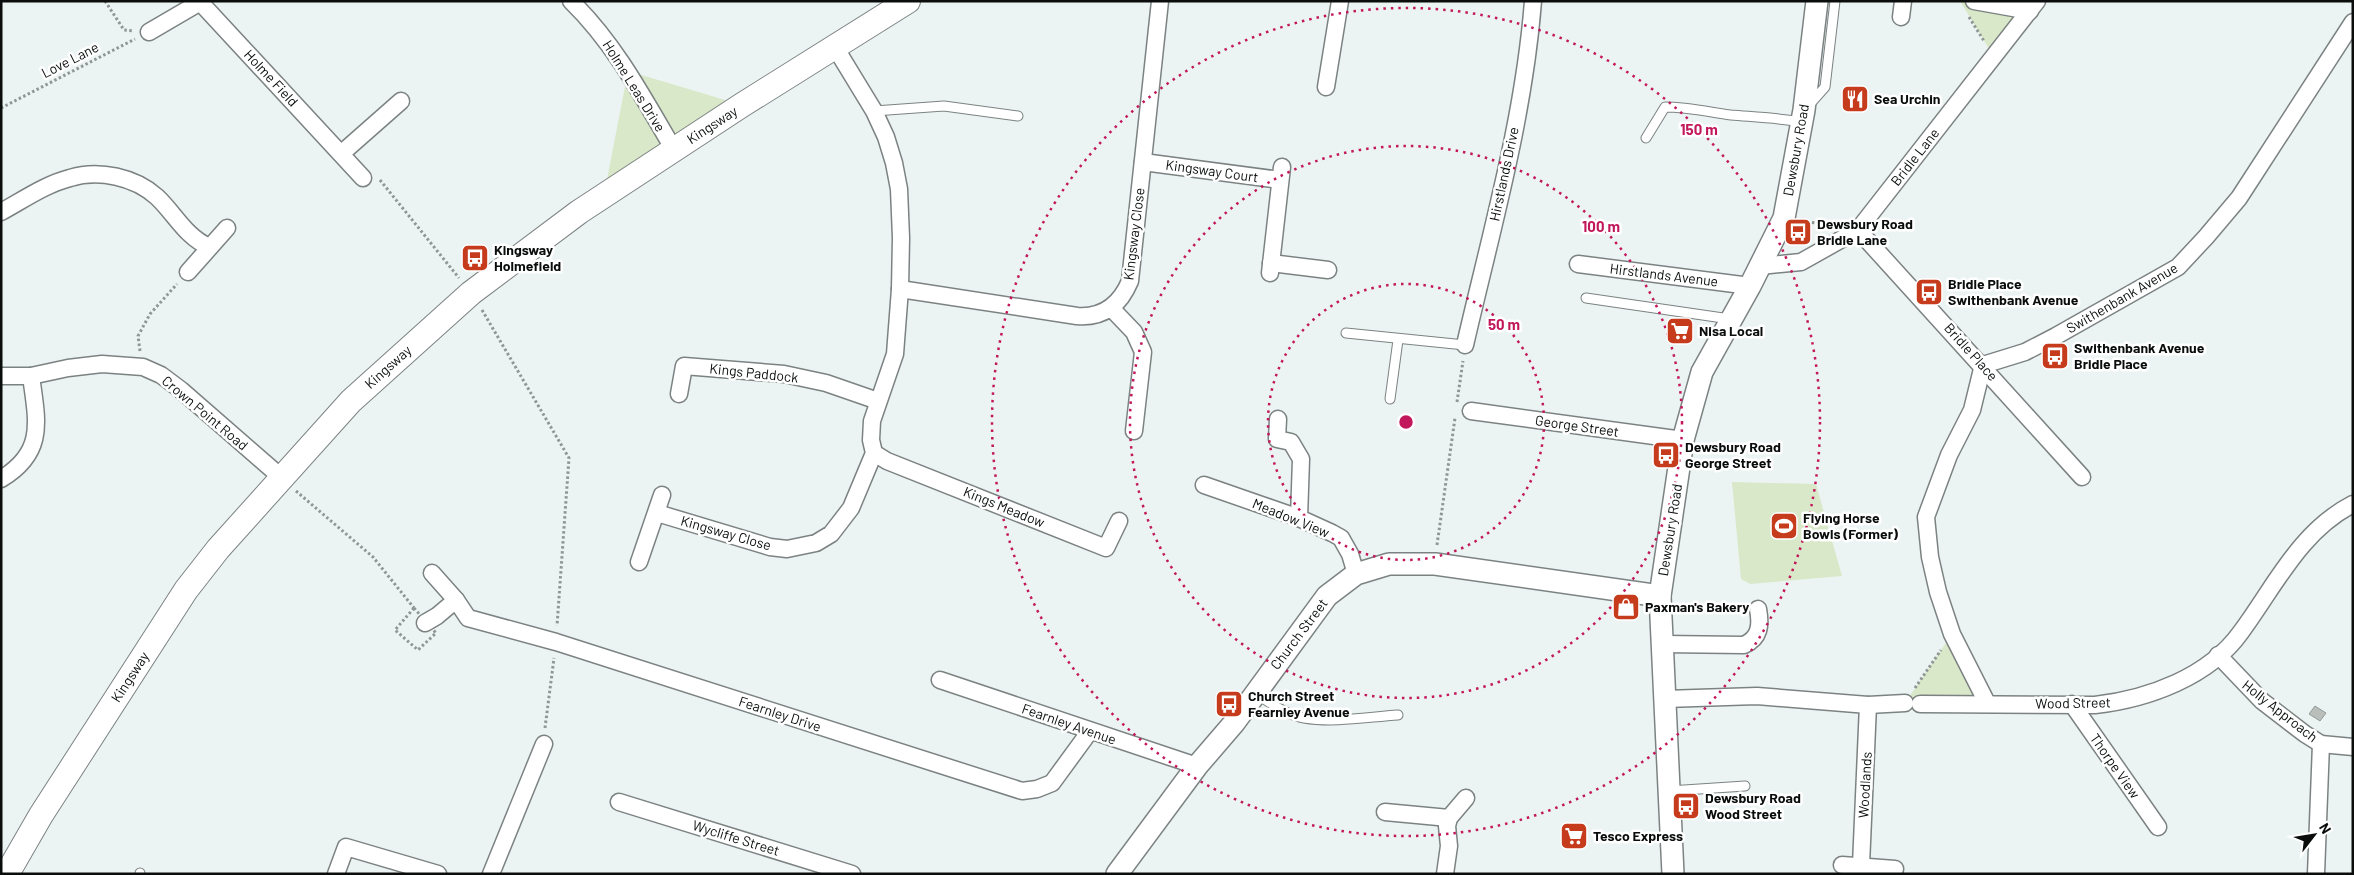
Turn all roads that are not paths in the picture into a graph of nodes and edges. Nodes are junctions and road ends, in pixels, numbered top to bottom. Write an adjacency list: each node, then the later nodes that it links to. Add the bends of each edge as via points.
1 (571, 1): 20 (street, Holme Leas Drive, via 628,71)
2 (908, 1): 13 (main road, Kingsway)
3 (1160, 1): 22 (street, Kingsway Close)
4 (1340, 1): 14 (street)
5 (1533, 1): 39 (street, Hirstlands Drive, via 1529,49 1509,156)
6 (1817, 1): 18 (street, Dewsbury Road)
7 (1835, 1): 18 (lane, via 1825,87)
8 (201, 2): 12 (street); 21 (street, Holme Field)
9 (1969, 5): 10 (street)
10 (2034, 6): 26 (street, Bridle Lane)
11 (2353, 22): 40 (street, Swithenbank Avenue, via 2239,198 2178,267 2025,352)
12 (149, 32)
13 (835, 47): 16 (street, Kingsway Close); 20 (main road, Kingsway)
14 (1326, 86)
15 (401, 101): 21 (street)
16 (874, 112): 17 (lane, via 944,106); 33 (street, Kingsway Close, via 886,137 899,189)
17 (1018, 116)
18 (1803, 116): 19 (lane, via 1730,115 1665,107); 29 (street, Dewsbury Road, via 1784,218)
19 (1646, 138)
20 (674, 150): 52 (main road, Kingsway, via 580,212 472,293 352,401)
21 (342, 153): 23 (street, Holme Field)
22 (1143, 162): 30 (street, Kingsway Court, via 1281,174 1271,268); 35 (street, Kingsway Close, via 1130,281)
23 (363, 178)
24 (1, 212): 27 (street, via 70,178 108,175 143,187 196,242)
25 (227, 228): 27 (street)
26 (1858, 230): 29 (street, Bridle Lane, via 1801,262); 40 (street, Bridle Place)
27 (209, 247): 31 (street)
28 (1578, 264): 32 (street, Hirstlands Avenue)
29 (1760, 266): 32 (street, Dewsbury Road)
30 (1328, 270)
31 (188, 272)
32 (1750, 286): 36 (street, Dewsbury Road)
33 (900, 289): 35 (street, Kingsway Close, via 1077,316 1090,317); 45 (street, Kingsway Close, via 895,354)
34 (1586, 298): 36 (lane)
35 (1111, 308): 48 (street, via 1134,332 1143,352)
36 (1730, 319): 49 (street, Dewsbury Road, via 1702,372)
37 (1346, 333): 38 (lane)
38 (1398, 340): 39 (lane); 44 (lane)
39 (1465, 345)
40 (1983, 366): 51 (street, Bridle Place); 72 (street, via 1972,410 1949,455 1926,517 1938,592 1952,634)
41 (1, 376): 42 (street, Crown Point Road)
42 (31, 376): 52 (street, Crown Point Road, via 102,364 143,367 181,390); 53 (street, via 37,418 36,438 30,454 19,467)
43 (679, 394): 45 (street, Kings Paddock, via 684,366 784,374 826,383)
44 (1390, 399)
45 (878, 401): 50 (street, Kingsway Close, via 872,421)
46 (1471, 412): 49 (street, George Street)
47 (1278, 419): 58 (street, via 1277,439 1291,442 1301,459)
48 (1134, 431)
49 (1684, 440): 63 (street, Dewsbury Road)
50 (874, 453): 57 (street, Kingsway Close, via 851,508 831,534 816,543 787,549 770,548); 59 (street, Kings Meadow, via 1106,548)
51 (2082, 477)
52 (282, 478): 91 (main road, Kingsway, via 186,590 41,815)
53 (1, 479)
54 (1204, 485): 58 (street, Meadow View)
55 (662, 495): 57 (street)
56 (2353, 504): 68 (street, Wood Street, via 2319,525 2286,565 2240,634)
57 (657, 512): 60 (street)
58 (1299, 518): 62 (street, Meadow View, via 1341,538)
59 (1119, 520)
60 (639, 562)
61 (432, 573): 64 (street, Fearnley Drive)
62 (1356, 574): 63 (street, Church Street, via 1389,564 1435,564); 70 (street, Church Street, via 1327,596)
63 (1660, 596): 67 (street, Dewsbury Road)
64 (456, 600): 66 (street); 76 (street, Fearnley Drive, via 468,618 556,642 1022,791 1052,783)
65 (1758, 609): 67 (street, via 1759,632 1744,645)
66 (425, 622)
67 (1662, 644): 71 (street, Dewsbury Road)
68 (2218, 655): 73 (street, Wood Street, via 2193,674 2166,688 2119,702); 78 (street, Holly Approach, via 2262,701)
69 (940, 680): 76 (street, Fearnley Avenue)
70 (1255, 693): 75 (lane, via 1302,718 1336,720); 80 (street, Church Street)
71 (1665, 699): 74 (street, Wood Street, via 1757,696); 82 (street, Dewsbury Road)
72 (1987, 703): 73 (street, Wood Street); 74 (street, Wood Street)
73 (2072, 704): 87 (street, Thorpe View)
74 (1868, 705): 89 (street, Woodlands)
75 (1398, 715)
76 (1090, 732): 80 (street, Fearnley Avenue)
77 (544, 744): 94 (street)
78 (2320, 744): 79 (street, Holly Approach); 99 (street)
79 (2353, 747)
80 (1197, 766): 96 (street, Church Street)
81 (1745, 786): 82 (lane)
82 (1669, 792): 98 (street, Dewsbury Road)
83 (1466, 798): 86 (street)
84 (619, 802): 95 (street, Wycliffe Street)
85 (1385, 812): 86 (street)
86 (1449, 818): 97 (street)
87 (2158, 827)
88 (1842, 865): 89 (street)
89 (1861, 865): 90 (street)
90 (1895, 869)
91 (7, 874)
92 (336, 874): 93 (street, via 346,846)
93 (438, 874)
94 (491, 874)
95 (852, 874)
96 (1117, 874)
97 (1445, 874)
98 (1673, 874)
99 (2316, 874)

